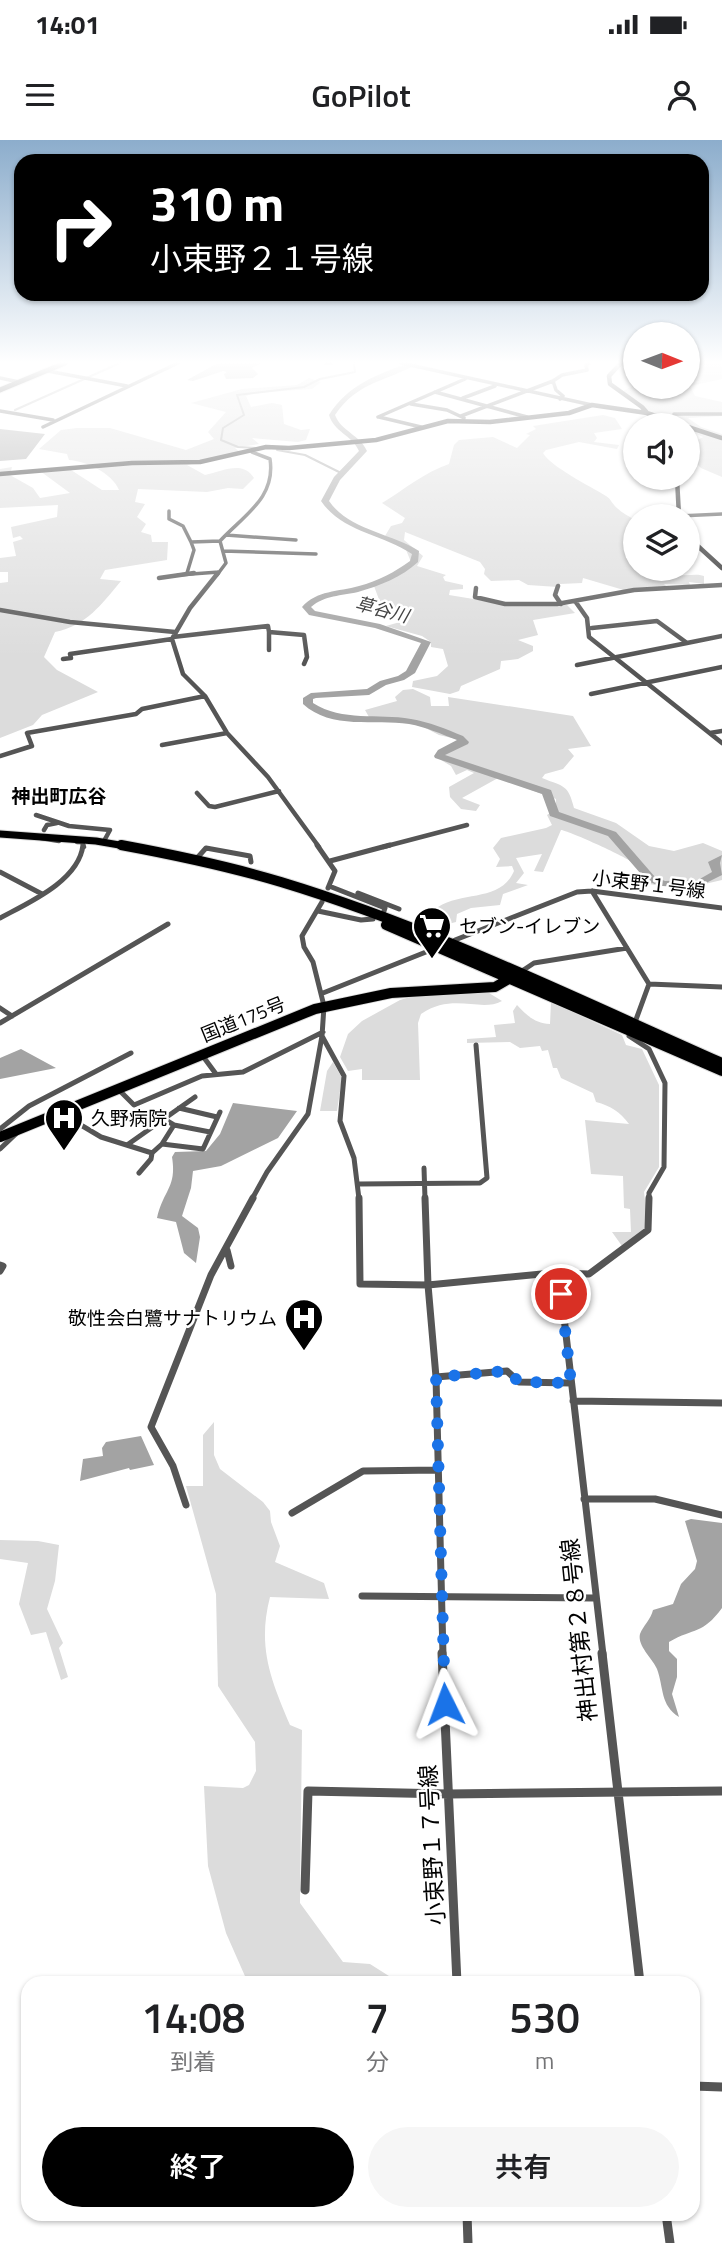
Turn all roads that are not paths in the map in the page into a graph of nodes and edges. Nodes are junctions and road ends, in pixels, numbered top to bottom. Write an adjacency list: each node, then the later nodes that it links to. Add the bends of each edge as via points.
1 (204, 461): 3 (main road)
2 (271, 461): 7 (street, via 274,475 265,496)
3 (0, 474)
4 (169, 512): 10 (street, via 169,519 183,526)
5 (722, 514): 6 (street)
6 (700, 515)
7 (226, 534): 8 (street); 9 (street)
8 (296, 540)
9 (220, 541): 10 (street); 12 (street)
10 (191, 542): 18 (street, via 194,550)
11 (700, 548): 15 (main road)
12 (223, 551): 13 (street); 17 (street, via 226,564)
13 (316, 554)
14 (722, 561): 15 (street)
15 (715, 562): 16 (main road)
16 (722, 568)
17 (219, 572): 18 (street); 28 (street, via 191,602)
18 (187, 573): 19 (street)
19 (159, 578)
20 (722, 585): 23 (street, via 634,590)
21 (558, 586): 24 (street, via 555,595)
22 (476, 588): 24 (street, via 475,597 505,604)
23 (575, 601): 24 (street); 26 (street)
24 (561, 604)
25 (0, 610): 28 (street, via 132,626)
26 (592, 628): 30 (street, via 657,621); 32 (street, via 589,637)
27 (269, 632): 28 (street, via 264,626); 31 (street); 34 (street, via 304,635)
28 (173, 636): 33 (street, via 70,654 71,658); 39 (street, via 183,674)
29 (722, 636): 30 (street)
30 (687, 643): 32 (street)
31 (269, 650)
32 (615, 657): 35 (street); 37 (street)
33 (64, 659)
34 (304, 664)
35 (577, 665)
36 (722, 667): 37 (street)
37 (646, 683): 38 (street); 42 (street)
38 (591, 694)
39 (205, 696): 41 (street); 45 (street, via 136,714 27,733 32,746)
40 (722, 731): 42 (street)
41 (227, 733): 44 (street); 46 (street)
42 (710, 733): 43 (street)
43 (722, 743)
44 (162, 745)
45 (0, 756)
46 (279, 791): 47 (street, via 215,807); 57 (street)
47 (197, 793)
48 (36, 816): 49 (street)
49 (59, 822): 51 (street); 55 (street, via 110,830)
50 (467, 825): 57 (street)
51 (44, 830)
52 (0, 834): 54 (highway)
53 (41, 838): 54 (street)
54 (84, 840): 55 (highway); 64 (street, via 76,866)
55 (104, 841): 56 (highway)
56 (198, 857): 58 (street, via 206,848 250,856); 70 (highway)
57 (330, 861): 62 (street, via 335,871 329,887)
58 (251, 862)
59 (203, 870): 61 (street, via 210,865)
60 (0, 872): 64 (street)
61 (240, 872)
62 (345, 891): 67 (street, via 374,897); 70 (street, via 385,908)
63 (593, 891): 66 (street, 小束野１号線); 72 (street, 小束野１号線, via 577,892); 73 (street)
64 (42, 894): 69 (street)
65 (322, 902): 68 (street)
66 (722, 908)
67 (398, 909)
68 (318, 911): 70 (street, via 361,920); 79 (street, via 302,936)
69 (0, 918)
70 (378, 918): 75 (highway, via 428,933); 76 (highway)
71 (168, 924): 82 (street)
72 (455, 940)
73 (628, 948): 75 (street, via 534,963); 77 (street)
74 (431, 950): 79 (street)
75 (519, 973): 76 (highway, 国道175号); 84 (highway)
76 (509, 980): 80 (highway, 国道175号, via 495,987 391,993); 84 (highway)
77 (649, 984): 78 (street); 84 (street)
78 (722, 987)
79 (323, 993): 80 (street)
80 (324, 1006): 85 (street); 89 (highway, 国道175号)
81 (0, 1008): 82 (street)
82 (12, 1016): 83 (street)
83 (0, 1023)
84 (633, 1028): 87 (highway); 90 (highway)
85 (323, 1034): 92 (street, via 243,1072); 110 (street, via 344,1076 340,1121); 111 (street, via 308,1114 267,1172)
86 (476, 1045): 109 (street, via 487,1178 480,1183)
87 (650, 1045): 91 (highway); 115 (street, via 666,1083 664,1167 649,1193 648,1230 589,1274)
88 (131, 1053): 100 (street, via 29,1106)
89 (202, 1055): 92 (street); 93 (highway, 国道175号)
90 (722, 1063)
91 (722, 1071)
92 (216, 1074): 93 (street, via 134,1105)
93 (118, 1088): 96 (highway, 国道175号)
94 (195, 1097): 95 (street)
95 (179, 1108): 97 (street); 101 (street, via 218,1114)
96 (59, 1112): 99 (highway, 国道175号); 104 (street, via 101,1137)
97 (164, 1119): 98 (street); 104 (street)
98 (174, 1125): 101 (street); 103 (street)
99 (20, 1128): 102 (highway, 国道175号); 105 (street)
100 (0, 1129)
101 (210, 1132): 103 (street, via 203,1149)
102 (0, 1137)
103 (162, 1144): 106 (street)
104 (127, 1145): 106 (street)
105 (0, 1149)
106 (152, 1153): 108 (street)
107 (424, 1168): 109 (street, 小束野１７号線)
108 (139, 1172)
109 (424, 1183): 110 (street); 116 (street, 小束野１７号線)
110 (359, 1184): 116 (street, via 360,1284)
111 (227, 1250): 113 (street); 123 (street, via 211,1275 151,1427 173,1466)
112 (0, 1265): 114 (street)
113 (231, 1266)
114 (0, 1271)
115 (559, 1274): 116 (street); 118 (street, 神出村第２８号線)
116 (428, 1285): 117 (street, 小束野１７号線)
117 (436, 1377): 118 (street, via 507,1371 519,1382); 121 (street, 小束野１７号線)
118 (571, 1383): 119 (street, 神出村第２８号線)
119 (573, 1401): 120 (street); 122 (street, 神出村第２８号線)
120 (722, 1403)
121 (438, 1471): 124 (street, via 363,1471); 127 (street, 小束野１７号線)
122 (584, 1499): 125 (street, via 655,1499); 128 (street, 神出村第２８号線)
123 (186, 1505)
124 (292, 1513)
125 (722, 1515)
126 (362, 1596): 127 (street)
127 (440, 1597): 128 (street); 131 (street, 小束野１７号線)
128 (594, 1598): 129 (street, 神出村第２８号線)
129 (617, 1790): 130 (street); 131 (street); 134 (street, 神出村第２８号線)
130 (722, 1791)
131 (449, 1794): 132 (street, via 308,1791); 133 (street, 小束野１７号線)
132 (305, 1890)
133 (457, 1976)
134 (639, 1976)
135 (700, 2086): 136 (street)
136 (722, 2087)
137 (467, 2221): 139 (street)
138 (667, 2221): 140 (street)
139 (468, 2243)
140 (670, 2243)

